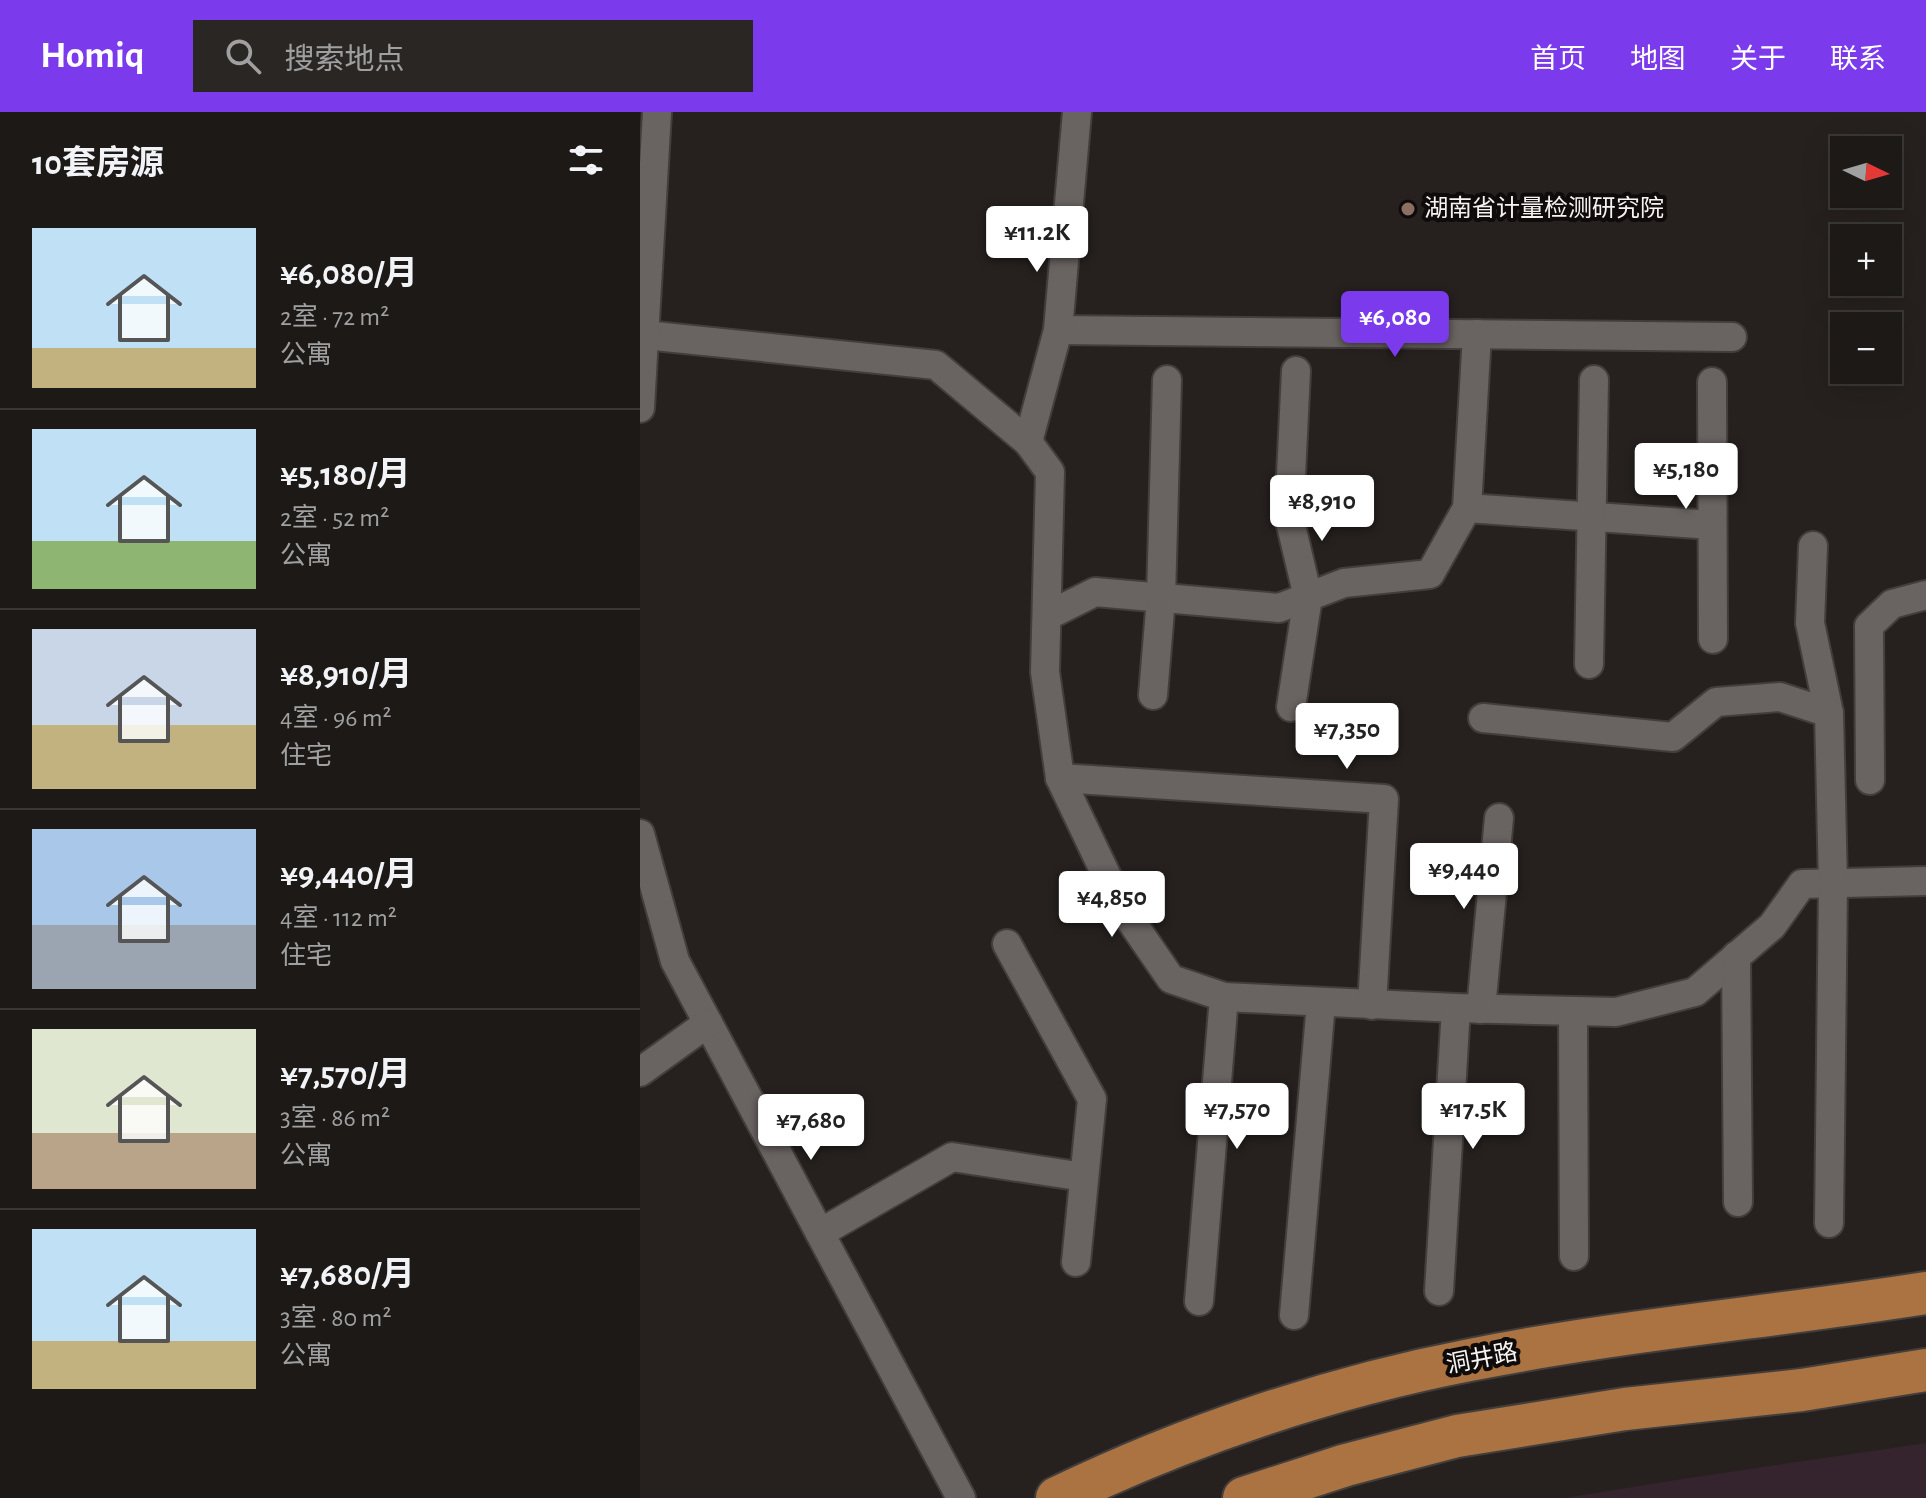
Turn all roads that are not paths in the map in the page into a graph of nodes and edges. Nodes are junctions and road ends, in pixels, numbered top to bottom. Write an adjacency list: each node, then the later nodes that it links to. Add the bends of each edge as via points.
1 (657, 112): 5 (street)
2 (1077, 112): 3 (street)
3 (1058, 330): 4 (street); 12 (street)
4 (1477, 334): 6 (street); 13 (street)
5 (645, 335): 11 (street); 12 (street, via 936,365)
6 (1732, 337)
7 (1296, 371): 18 (street, via 1289,517)
8 (1167, 380): 19 (street)
9 (1594, 380): 14 (street)
10 (1712, 382): 15 (street)
11 (640, 408)
12 (1028, 442): 20 (street, via 1050,472)
13 (1467, 508): 14 (street); 18 (street, via 1430,574 1344,583)
14 (1592, 518): 15 (street); 22 (street)
15 (1712, 525): 21 (street)
16 (1813, 546): 25 (street, via 1810,623)
17 (1926, 595): 28 (street, via 1892,604 1869,626)
18 (1308, 597): 19 (street, via 1279,608); 24 (street)
19 (1161, 598): 20 (street, via 1095,592); 23 (street)
20 (1047, 616): 27 (street, via 1045,672)
21 (1713, 639)
22 (1589, 664)
23 (1153, 695)
24 (1291, 707)
25 (1829, 713): 26 (street, via 1780,697 1716,702 1673,737); 32 (street)
26 (1483, 718)
27 (1060, 778): 35 (street, via 1122,908 1171,979); 37 (street, via 1384,799)
28 (1870, 780)
29 (1499, 818): 38 (street)
30 (640, 834): 40 (street, via 675,961)
31 (1926, 881): 32 (street)
32 (1833, 884): 34 (street, via 1802,884 1772,926); 44 (street)
33 (1007, 944): 42 (street, via 1092,1099)
34 (1736, 956): 39 (street, via 1695,992 1616,1012); 43 (street)
35 (1224, 997): 36 (street); 50 (street)
36 (1321, 1003): 37 (street); 51 (street)
37 (1372, 1005): 38 (street)
38 (1468, 1009): 39 (street); 48 (street)
39 (1573, 1011): 46 (street)
40 (708, 1023): 41 (street); 45 (street)
41 (640, 1072)
42 (1084, 1177): 45 (street, via 952,1157); 47 (street)
43 (1738, 1202)
44 (1829, 1223)
45 (820, 1233): 53 (street)
46 (1574, 1256)
47 (1076, 1262)
48 (1439, 1291)
49 (1926, 1293): 54 (main road, 洞井路, via 1467,1360 1303,1402 1118,1469)
50 (1199, 1301)
51 (1294, 1315)
52 (1926, 1370): 55 (main road, via 1457,1436)
53 (961, 1498)
54 (1057, 1498)
55 (1244, 1498)

